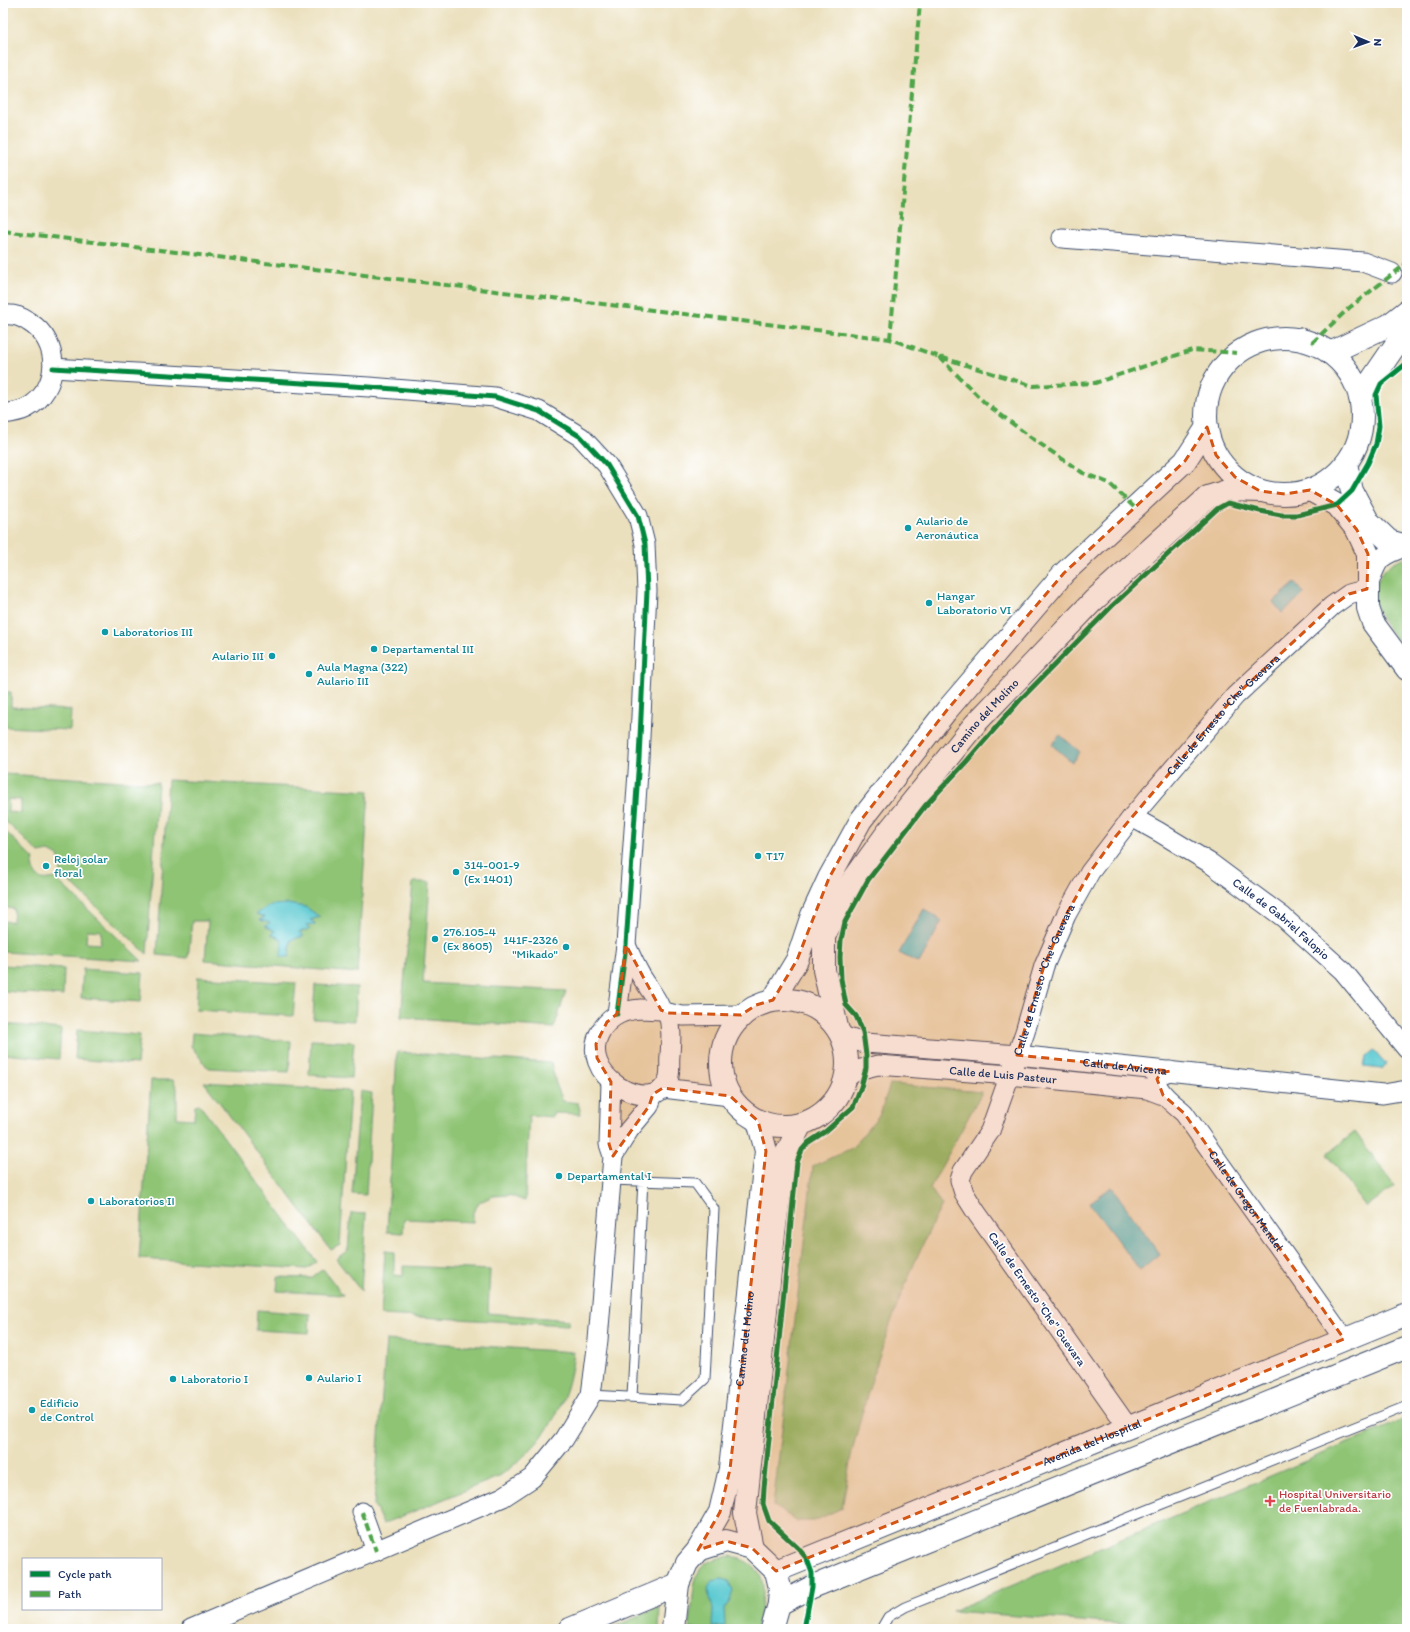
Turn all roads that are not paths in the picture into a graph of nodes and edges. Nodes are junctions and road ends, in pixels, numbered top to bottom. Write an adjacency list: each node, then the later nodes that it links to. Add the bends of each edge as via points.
1 (1062, 238): 2 (street, via 1363,262)
2 (1392, 273)
3 (1407, 311): 6 (main road, via 1390,324)
4 (3, 315): 7 (street, via 22,318 36,326 46,338 52,352)
5 (1407, 334): 8 (main road, via 1399,340)
6 (1330, 353): 8 (main road, Camino del Molino, via 1349,372); 10 (main road, Camino del Molino, via 1312,343 1293,338 1273,338 1254,343 1237,353 1218,373 1208,399)
7 (53, 368): 9 (street, via 45,392 36,402 26,409); 18 (street, via 495,397 540,411 581,437 607,465 638,516 645,544 647,591)
8 (1360, 396): 11 (main road, Camino del Molino, via 1362,420 1357,443)
9 (3, 414)
10 (1206, 427): 13 (main road, via 1216,455 1235,477); 19 (main road, via 1185,461 1064,573 947,710 861,820 812,915 797,960)
11 (1346, 464): 12 (main road, Camino del Molino, via 1330,480); 14 (main road, via 1352,491 1368,521 1389,541)
12 (1310, 490): 13 (main road, Camino del Molino, via 1285,494); 15 (main road, via 1337,505 1358,530 1368,554)
13 (1260, 491): 23 (main road, Camino del Molino, via 1230,490 1208,497 1093,601 975,724 887,833 845,890 824,937 824,970)
14 (1407, 546): 15 (street, via 1387,553 1378,561)
15 (1367, 589): 16 (main road, via 1368,608 1373,623); 17 (street, Calle de Ernesto "Che" Guevara, via 1350,594 1332,606 1235,696)
16 (1407, 669)
17 (1132, 817): 24 (street, Calle de Gabriel Falopio, via 1210,863 1283,916 1343,971); 25 (street, Calle de Ernesto "Che" Guevara, via 1090,872 1066,915 1044,966)
18 (626, 945): 20 (street, via 637,969); 21 (street)
19 (773, 1000): 22 (main road, via 756,1005); 23 (main road, via 791,999 809,1004 825,1013)
20 (665, 1012): 21 (street, via 628,1010); 22 (street, via 683,1016); 31 (street, via 672,1027 668,1079)
21 (617, 1014): 29 (street, via 607,1022 596,1044 602,1072)
22 (741, 1016): 33 (main road, via 732,1026 721,1054 721,1069)
23 (839, 1032): 25 (street, Calle de Avicena, via 864,1042 879,1044); 28 (main road, via 847,1050)
24 (1407, 1048)
25 (1017, 1055): 26 (street, Calle de Avicena); 27 (street, Calle de Ernesto "Che" Guevara)
26 (1170, 1071): 30 (street, Calle de Avicena, via 1383,1094); 32 (street, via 1161,1073 1157,1079 1157,1085)
27 (1010, 1075): 28 (street, Calle de Luis Pasteur, via 878,1065 856,1070); 32 (street, Calle de Luis Pasteur, via 1147,1089); 45 (street, Calle de Ernesto "Che" Guevara, via 990,1131 963,1171 960,1180 962,1187 976,1212)
28 (845, 1080): 35 (main road, via 839,1095 829,1108 816,1118)
29 (611, 1082): 31 (street, via 623,1089 644,1095); 36 (street, via 609,1144)
30 (1407, 1090)
31 (658, 1091): 33 (street); 36 (street)
32 (1163, 1095): 40 (street, Calle de Gregor Mendel, via 1184,1113)
33 (730, 1096): 34 (main road, via 738,1106)
34 (758, 1121): 35 (main road, via 780,1126); 48 (main road, Camino del Molino, via 766,1151 730,1469 720,1512)
35 (801, 1124): 47 (main road, Camino del Molino, via 786,1154 774,1233 745,1513)
36 (612, 1156): 37 (street)
37 (610, 1180): 38 (lane); 42 (street, via 598,1340)
38 (643, 1180): 43 (lane); 43 (lane, via 695,1183 714,1209 714,1215 705,1379 682,1400)
39 (1407, 1314): 40 (main road, Avenida del Hospital)
40 (1344, 1339): 45 (main road, Avenida del Hospital)
41 (1407, 1347): 52 (main road, via 812,1587)
42 (591, 1395): 43 (lane); 49 (street, via 564,1440 532,1478 503,1497)
43 (632, 1397)
44 (1407, 1406): 56 (lane, via 905,1607 888,1617)
45 (1128, 1428): 50 (main road, Avenida del Hospital)
46 (362, 1512): 49 (street)
47 (752, 1548): 48 (main road, via 726,1541); 50 (main road)
48 (698, 1550): 51 (main road, Camino del Molino, via 687,1563)
49 (376, 1551): 53 (street)
50 (776, 1571): 52 (main road, via 780,1588)
51 (678, 1584): 54 (main road); 55 (main road, Camino del Molino)
52 (777, 1621)
53 (191, 1629)
54 (570, 1629)
55 (673, 1629)
56 (881, 1629)

